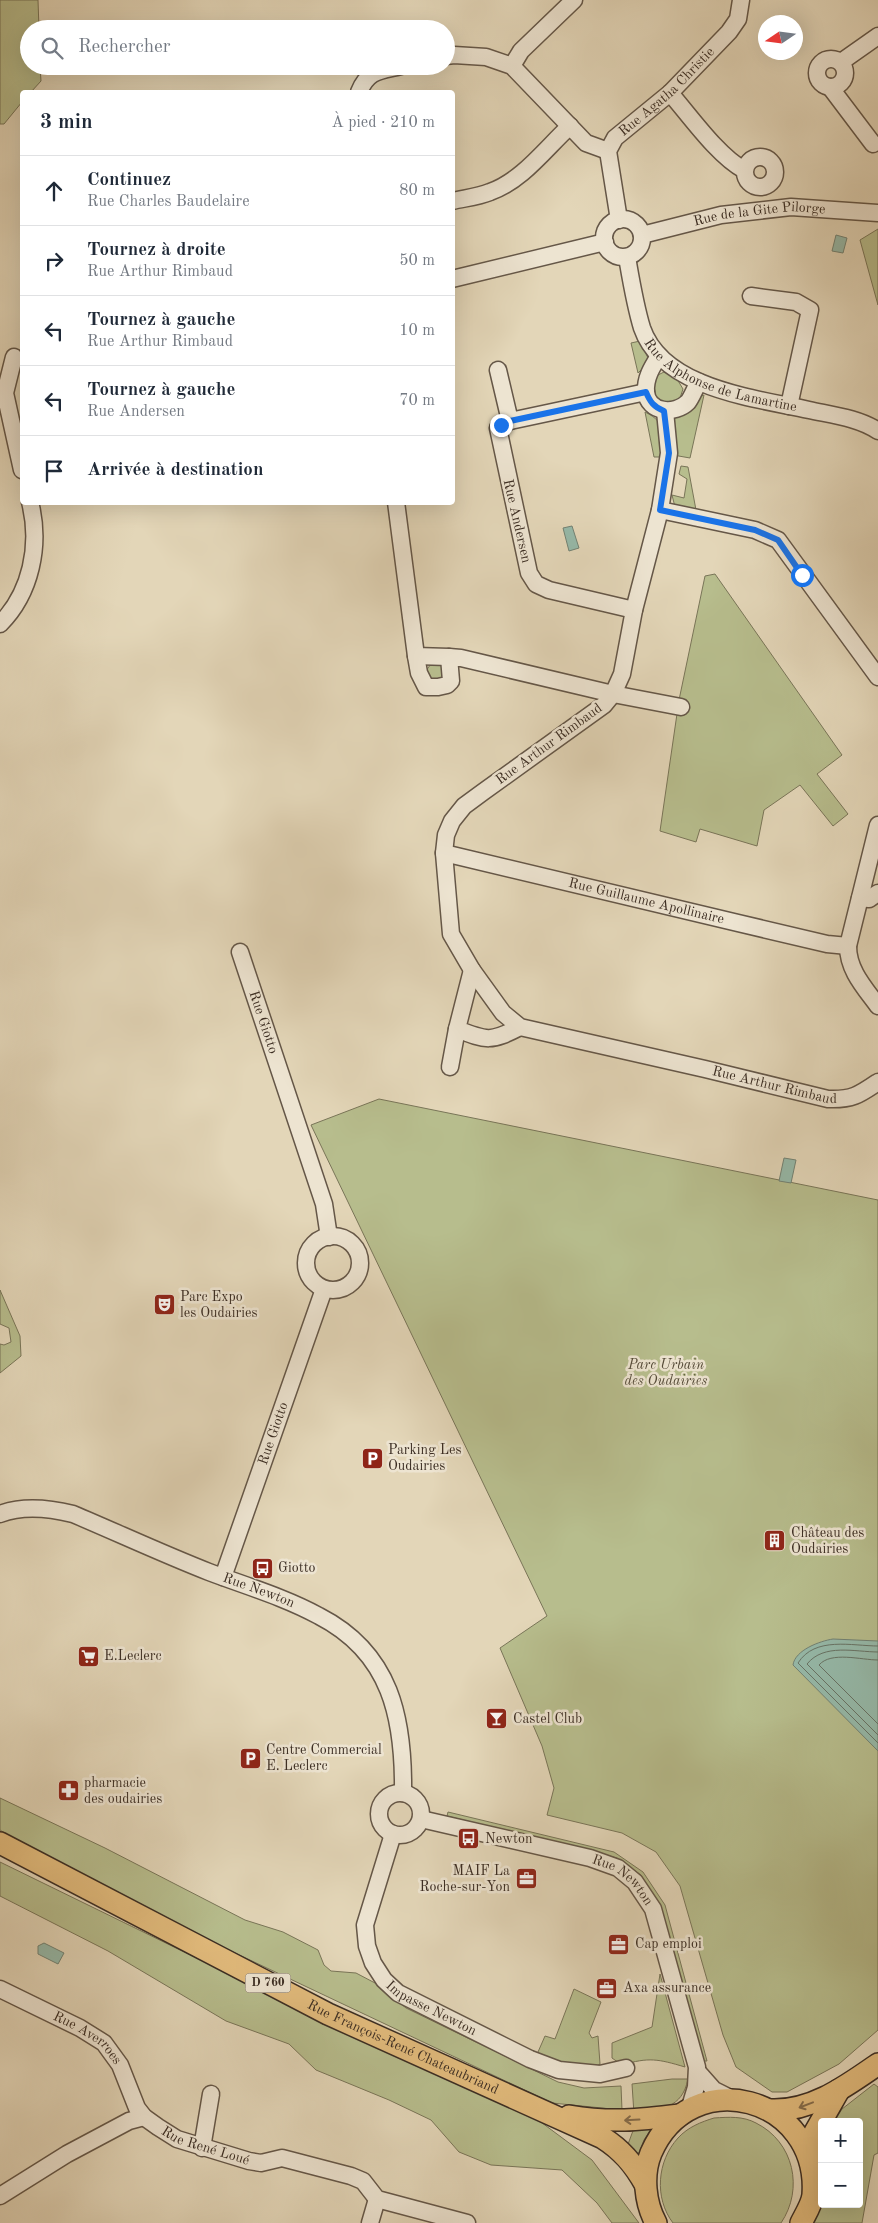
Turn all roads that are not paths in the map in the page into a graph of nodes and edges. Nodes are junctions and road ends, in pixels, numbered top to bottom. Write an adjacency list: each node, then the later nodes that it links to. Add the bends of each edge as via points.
1 (574, 0): 6 (street, via 521,51)
2 (741, 0): 10 (street, Rue Agatha Christie, via 738,19 729,32)
3 (878, 36): 5 (street)
4 (455, 54): 6 (street, via 486,57)
5 (841, 62): 8 (street, via 845,74 843,80); 8 (street, via 826,58 817,68 817,78)
6 (512, 66): 11 (street)
7 (371, 75): 9 (street)
8 (830, 87): 12 (street)
9 (360, 90)
10 (670, 93): 13 (street, Rue Agatha Christie, via 616,138); 14 (street, via 721,151)
11 (570, 126): 13 (street, via 586,142); 15 (street, via 502,187)
12 (873, 144)
13 (608, 151): 17 (street, Rue Agatha Christie)
14 (744, 170)
15 (455, 200)
16 (878, 213): 18 (street, Rue de la Gite Pilorge, via 791,207 721,215)
17 (619, 220): 18 (street, via 634,222); 19 (street, via 607,228)
18 (642, 235): 20 (street, via 639,249)
19 (605, 242): 20 (street, via 612,254); 21 (street)
20 (627, 257): 24 (street, Rue Alphonse de Lamartine, via 643,329)
21 (455, 278)
22 (751, 296): 28 (street, via 796,302 810,310)
23 (12, 353): 32 (street, via 6,393)
24 (659, 356): 26 (street, Rue Alphonse de Lamartine); 27 (street, via 648,374)
25 (498, 370): 30 (street)
26 (699, 382): 28 (street, Rue Alphonse de Lamartine); 29 (street, via 688,402 674,411)
27 (646, 392): 29 (street, via 649,401); 30 (street)
28 (789, 406): 31 (street, Rue Alphonse de Lamartine, via 843,417)
29 (664, 411): 35 (street, Rue Arthur Rimbaud, via 669,453)
30 (510, 421): 36 (street, Rue Andersen, via 501,425 498,434 529,573 536,584)
31 (878, 431)
32 (20, 460)
33 (31, 505): 37 (street, via 34,520 33,559 13,611)
34 (396, 505): 38 (street)
35 (660, 510): 36 (street, Rue Arthur Rimbaud); 40 (street, via 755,530 778,540)
36 (634, 610): 41 (street, Rue Arthur Rimbaud, via 622,674)
37 (0, 624)
38 (416, 656): 39 (street); 39 (street, via 426,687 438,687 451,681)
39 (449, 657): 41 (street)
40 (878, 677)
41 (613, 694): 42 (street); 44 (street, Rue Arthur Rimbaud, via 604,705 464,806 446,835)
42 (681, 706)
43 (878, 825): 46 (street)
44 (444, 853): 47 (street, Rue Guillaume Apollinaire, via 738,924); 49 (street, Rue Arthur Rimbaud, via 451,934)
45 (878, 893): 46 (street, via 869,899)
46 (860, 898): 47 (street)
47 (848, 946): 50 (street, via 852,968)
48 (240, 952): 55 (street, Rue Giotto, via 324,1204)
49 (472, 970): 51 (street, Rue Arthur Rimbaud, via 502,1013); 52 (street)
50 (878, 1006)
51 (520, 1027): 52 (street, via 492,1040); 54 (street, Rue Arthur Rimbaud, via 828,1099 845,1100 858,1096)
52 (457, 1029): 53 (street)
53 (450, 1067)
54 (878, 1082)
55 (329, 1237): 56 (street, via 313,1246 306,1266 310,1277); 56 (street, via 347,1240 354,1246 360,1259 359,1271 353,1282 344,1288)
56 (324, 1289): 58 (street, Rue Giotto)
57 (0, 1514): 58 (street, Rue Newton, via 24,1508 73,1514)
58 (223, 1577): 59 (street, Rue Newton, via 320,1616 365,1652 380,1670 398,1714 404,1763)
59 (403, 1793): 60 (street, via 417,1802); 61 (street, via 385,1799 380,1810 384,1828)
60 (421, 1819): 61 (street, via 418,1826 407,1834); 66 (street, Rue Newton, via 590,1858 618,1868 635,1882 653,1909)
61 (393, 1834): 65 (street, Impasse Newton, via 366,1925 367,1946 384,1980 398,1993 530,2059 559,2070 600,2074)
62 (0, 1843): 71 (main road, Rue François-René Chateaubriand / D 760, via 328,2014)
63 (0, 1989): 73 (street, Rue Averroes, via 80,2028 104,2044 120,2065 136,2108)
64 (878, 2064): 67 (main road)
65 (626, 2068)
66 (698, 2072): 69 (street, Rue Newton, via 714,2090); 72 (street, Rue Newton, via 696,2087)
67 (839, 2090): 70 (main road, one-way to 70, via 803,2107); 75 (main road, via 815,2132)
68 (211, 2094): 74 (street)
69 (732, 2099): 70 (main road, via 745,2100); 72 (main road, via 708,2102)
70 (770, 2110): 75 (main road, via 796,2132)
71 (542, 2112): 72 (main road, Rue François-René Chateaubriand / D 760, one-way to 71, via 632,2121 590,2120); 76 (main road, Rue François-René Chateaubriand / D 760, via 617,2146)
72 (685, 2112): 76 (main road, via 658,2139 648,2161)
73 (144, 2117): 74 (street, Rue René Loué, via 177,2139); 77 (street, via 129,2121 67,2154)
74 (202, 2148): 78 (street, Rue René Loué, via 261,2163 282,2158 352,2176 363,2181)
75 (811, 2162): 82 (main road, via 813,2197)
76 (645, 2184): 81 (main road)
77 (0, 2196)
78 (377, 2199): 79 (street); 80 (street)
79 (370, 2223)
80 (467, 2223)
81 (656, 2223)
82 (801, 2223)

